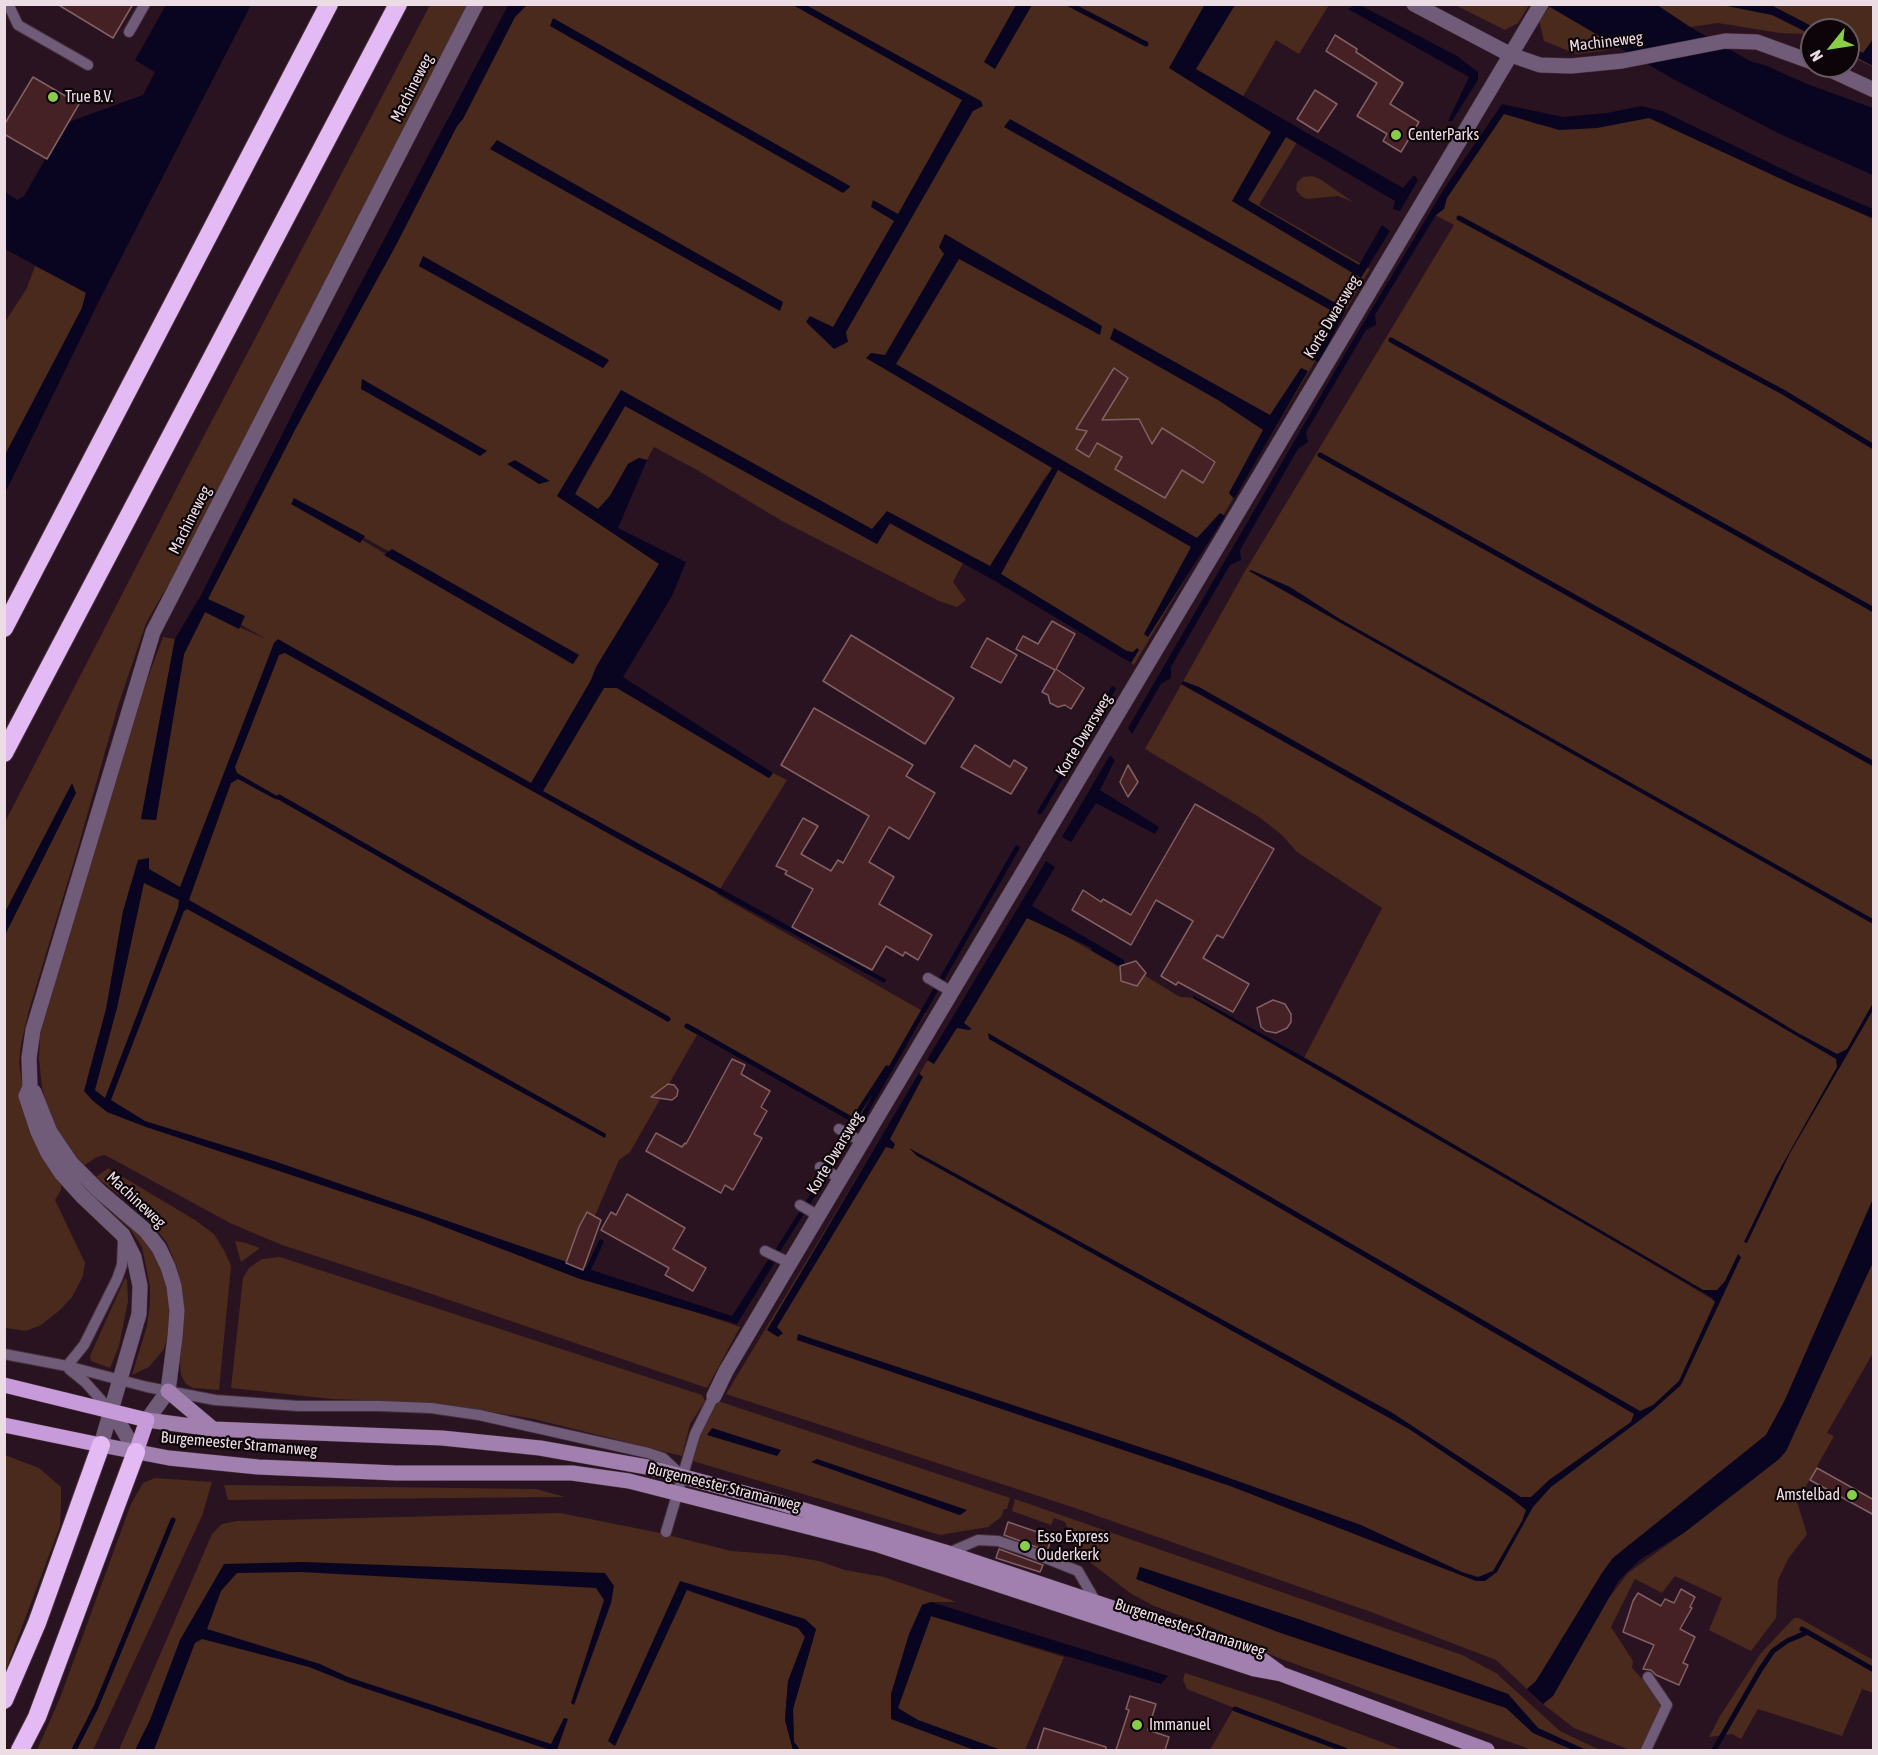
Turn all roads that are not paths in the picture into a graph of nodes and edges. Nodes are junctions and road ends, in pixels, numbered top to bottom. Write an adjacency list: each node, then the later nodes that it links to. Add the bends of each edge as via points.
1 (145, 4): 8 (lane)
2 (329, 4): 14 (highway)
3 (398, 4): 15 (highway)
4 (477, 4): 18 (street, Machineweg, via 153,632 33,1030)
5 (1414, 4): 9 (street, Machineweg)
6 (4, 5): 11 (lane, via 18,24)
7 (1539, 9): 9 (street, Korte Dwarsweg)
8 (129, 32)
9 (1511, 55): 10 (street, Machineweg, via 1540,65 1571,66 1622,61 1725,40 1757,42); 17 (street, Korte Dwarsweg)
10 (1800, 58)
11 (88, 65)
12 (1848, 78): 13 (street)
13 (1874, 90)
14 (4, 628)
15 (4, 753)
16 (928, 978): 17 (lane)
17 (948, 990): 20 (street, Korte Dwarsweg)
18 (30, 1087): 25 (street, Machineweg, via 27,1096 32,1116 48,1153 73,1188); 32 (street, Machineweg, via 50,1132 71,1163 145,1230 168,1267 177,1311)
19 (839, 1129): 20 (lane)
20 (858, 1140): 22 (street, Korte Dwarsweg)
21 (820, 1167): 22 (lane)
22 (837, 1176): 24 (street, Korte Dwarsweg)
23 (800, 1205): 24 (lane)
24 (815, 1214): 27 (street, Korte Dwarsweg)
25 (123, 1235): 29 (lane, via 122,1265 117,1279 84,1345); 30 (street, Machineweg, via 134,1257 140,1286 139,1314)
26 (765, 1251): 27 (lane)
27 (786, 1261): 33 (street, Korte Dwarsweg)
28 (4, 1354): 29 (lane, Burgemeester Stramanweg)
29 (67, 1366): 30 (lane, Burgemeester Stramanweg); 34 (lane)
30 (119, 1380): 32 (lane, Burgemeester Stramanweg); 34 (street, Machineweg)
31 (4, 1385): 34 (main road, Burgemeester Stramanweg)
32 (168, 1391): 35 (street, Machineweg); 37 (main road); 40 (lane, Burgemeester Stramanweg, via 215,1400 431,1408 479,1415 648,1453 663,1458)
33 (714, 1396): 40 (lane, Korte Dwarsweg, via 695,1434)
34 (112, 1411): 35 (main road, Burgemeester Stramanweg); 38 (street); 39 (street)
35 (147, 1420): 37 (main road, Burgemeester Stramanweg); 39 (main road, Burgemeester Stramanweg)
36 (4, 1425): 38 (main road, Burgemeester Stramanweg)
37 (213, 1429): 40 (main road, Burgemeester Stramanweg, via 453,1439 540,1448)
38 (101, 1445): 39 (main road, Burgemeester Stramanweg); 47 (highway, via 37,1623)
39 (136, 1452): 41 (main road, Burgemeester Stramanweg, via 258,1467 396,1473 572,1473 629,1481); 48 (highway, via 37,1717)
40 (681, 1476): 41 (lane, Korte Dwarsweg); 43 (main road, Burgemeester Stramanweg)
41 (679, 1494): 42 (lane, Korte Dwarsweg); 45 (main road, Burgemeester Stramanweg, via 875,1545 1254,1669)
42 (666, 1532)
43 (948, 1553): 44 (main road, Burgemeester Stramanweg); 44 (lane, Burgemeester Stramanweg, via 978,1540 998,1541 1078,1571)
44 (1096, 1602): 45 (main road, Burgemeester Stramanweg, via 1257,1656)
45 (1281, 1674): 49 (main road, Burgemeester Stramanweg)
46 (1648, 1677): 50 (lane, via 1667,1705)
47 (4, 1700)
48 (20, 1750)
49 (1486, 1750)
50 (1646, 1750)

